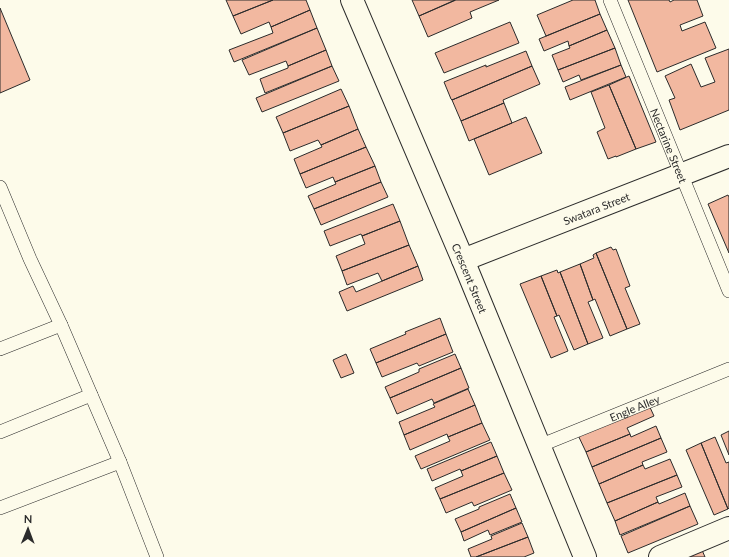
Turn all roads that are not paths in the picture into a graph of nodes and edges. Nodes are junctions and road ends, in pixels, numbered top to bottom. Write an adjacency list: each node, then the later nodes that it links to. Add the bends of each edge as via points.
1 (352, 0): 6 (street, Crescent Street)
2 (610, 0): 4 (lane, Nectarine Street)
3 (729, 156): 4 (street, Swatara Street)
4 (682, 174): 6 (street, Swatara Street); 7 (lane, Nectarine Street)
5 (0, 188): 8 (lane)
6 (463, 260): 13 (street, Crescent Street)
7 (729, 291)
8 (60, 325): 9 (lane); 11 (lane)
9 (0, 349)
10 (729, 369): 13 (lane, Engle Alley)
11 (91, 395): 12 (lane); 14 (lane)
12 (0, 432)
13 (539, 446): 18 (street, Crescent Street)
14 (120, 462): 15 (lane); 17 (lane)
15 (0, 508)
16 (729, 528): 19 (street)
17 (157, 557)
18 (585, 557)
19 (660, 557)

